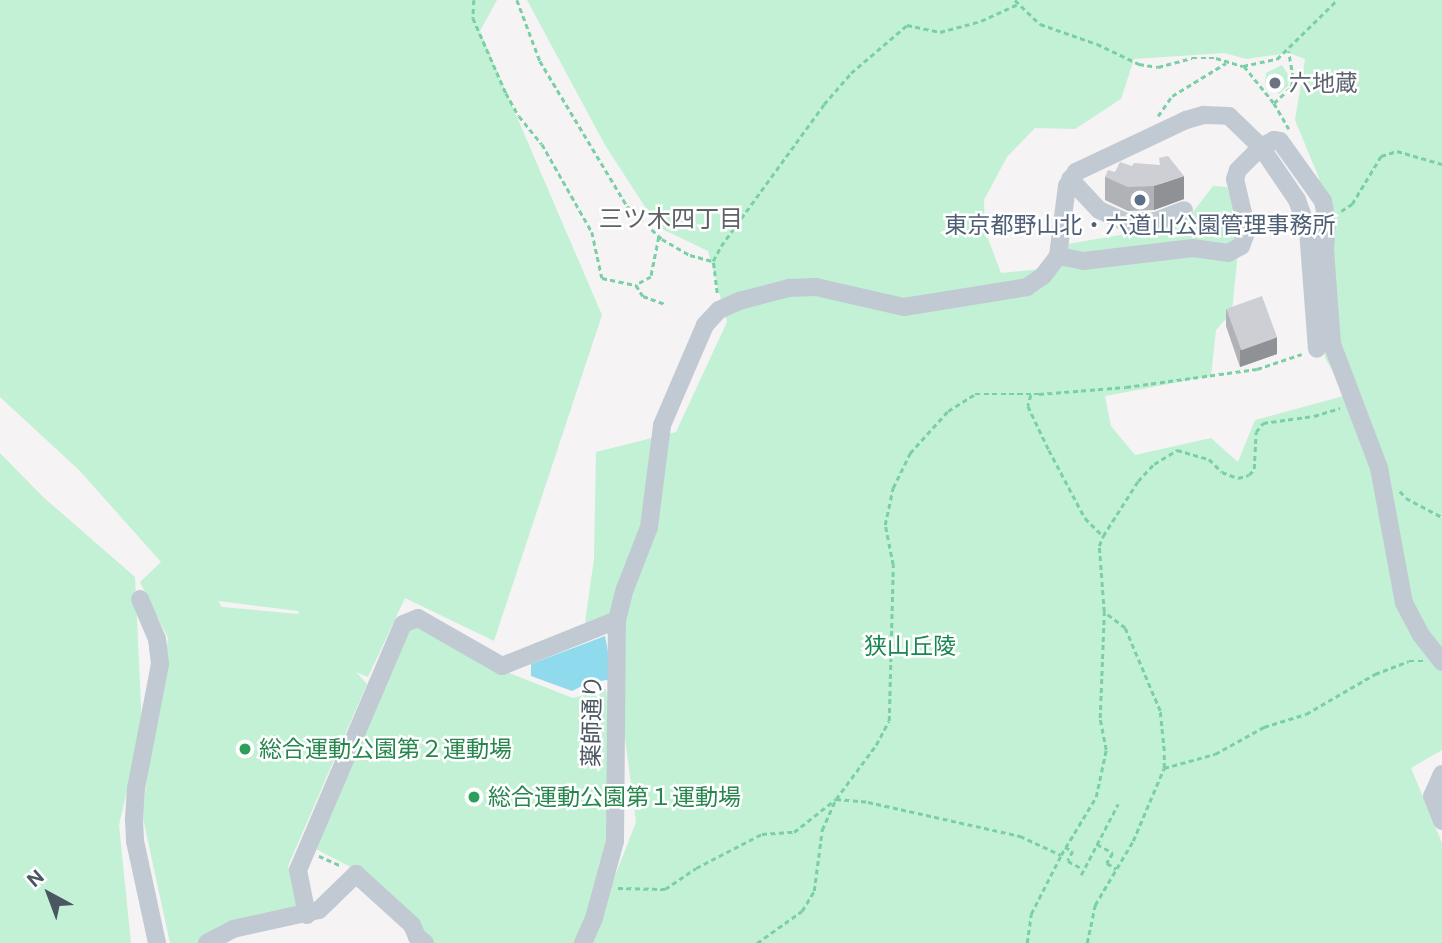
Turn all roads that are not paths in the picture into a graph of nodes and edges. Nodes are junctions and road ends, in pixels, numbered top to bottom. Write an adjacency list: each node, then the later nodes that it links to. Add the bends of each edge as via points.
1 (1261, 148): 2 (street, via 1229,117 1204,116 1158,132 1086,166); 4 (street, via 1246,160 1236,179 1247,230 1234,251 1221,254 1193,248 1083,261); 5 (street, via 1297,200 1308,230); 8 (street, via 1280,141 1323,201 1332,344 1379,468 1404,603)
2 (1070, 179): 3 (street, via 1099,210 1126,222 1156,221); 4 (street)
3 (1184, 210)
4 (1058, 256): 7 (street, 薬師通り, via 1043,276 1027,287 904,307 816,287 789,288 719,310 699,335 667,407 649,527)
5 (1317, 349)
6 (140, 599): 12 (street, via 157,639 160,664 134,820 135,841)
7 (617, 620): 11 (street, via 502,666 418,618 403,624 298,870); 15 (street, 薬師通り, via 615,841)
8 (1435, 662)
9 (1442, 774): 10 (street, via 1432,796)
10 (1442, 821)
11 (307, 915): 13 (street, via 233,929); 14 (street, via 356,874 412,925)
12 (157, 943)
13 (207, 943)
14 (425, 943)
15 (583, 943)

